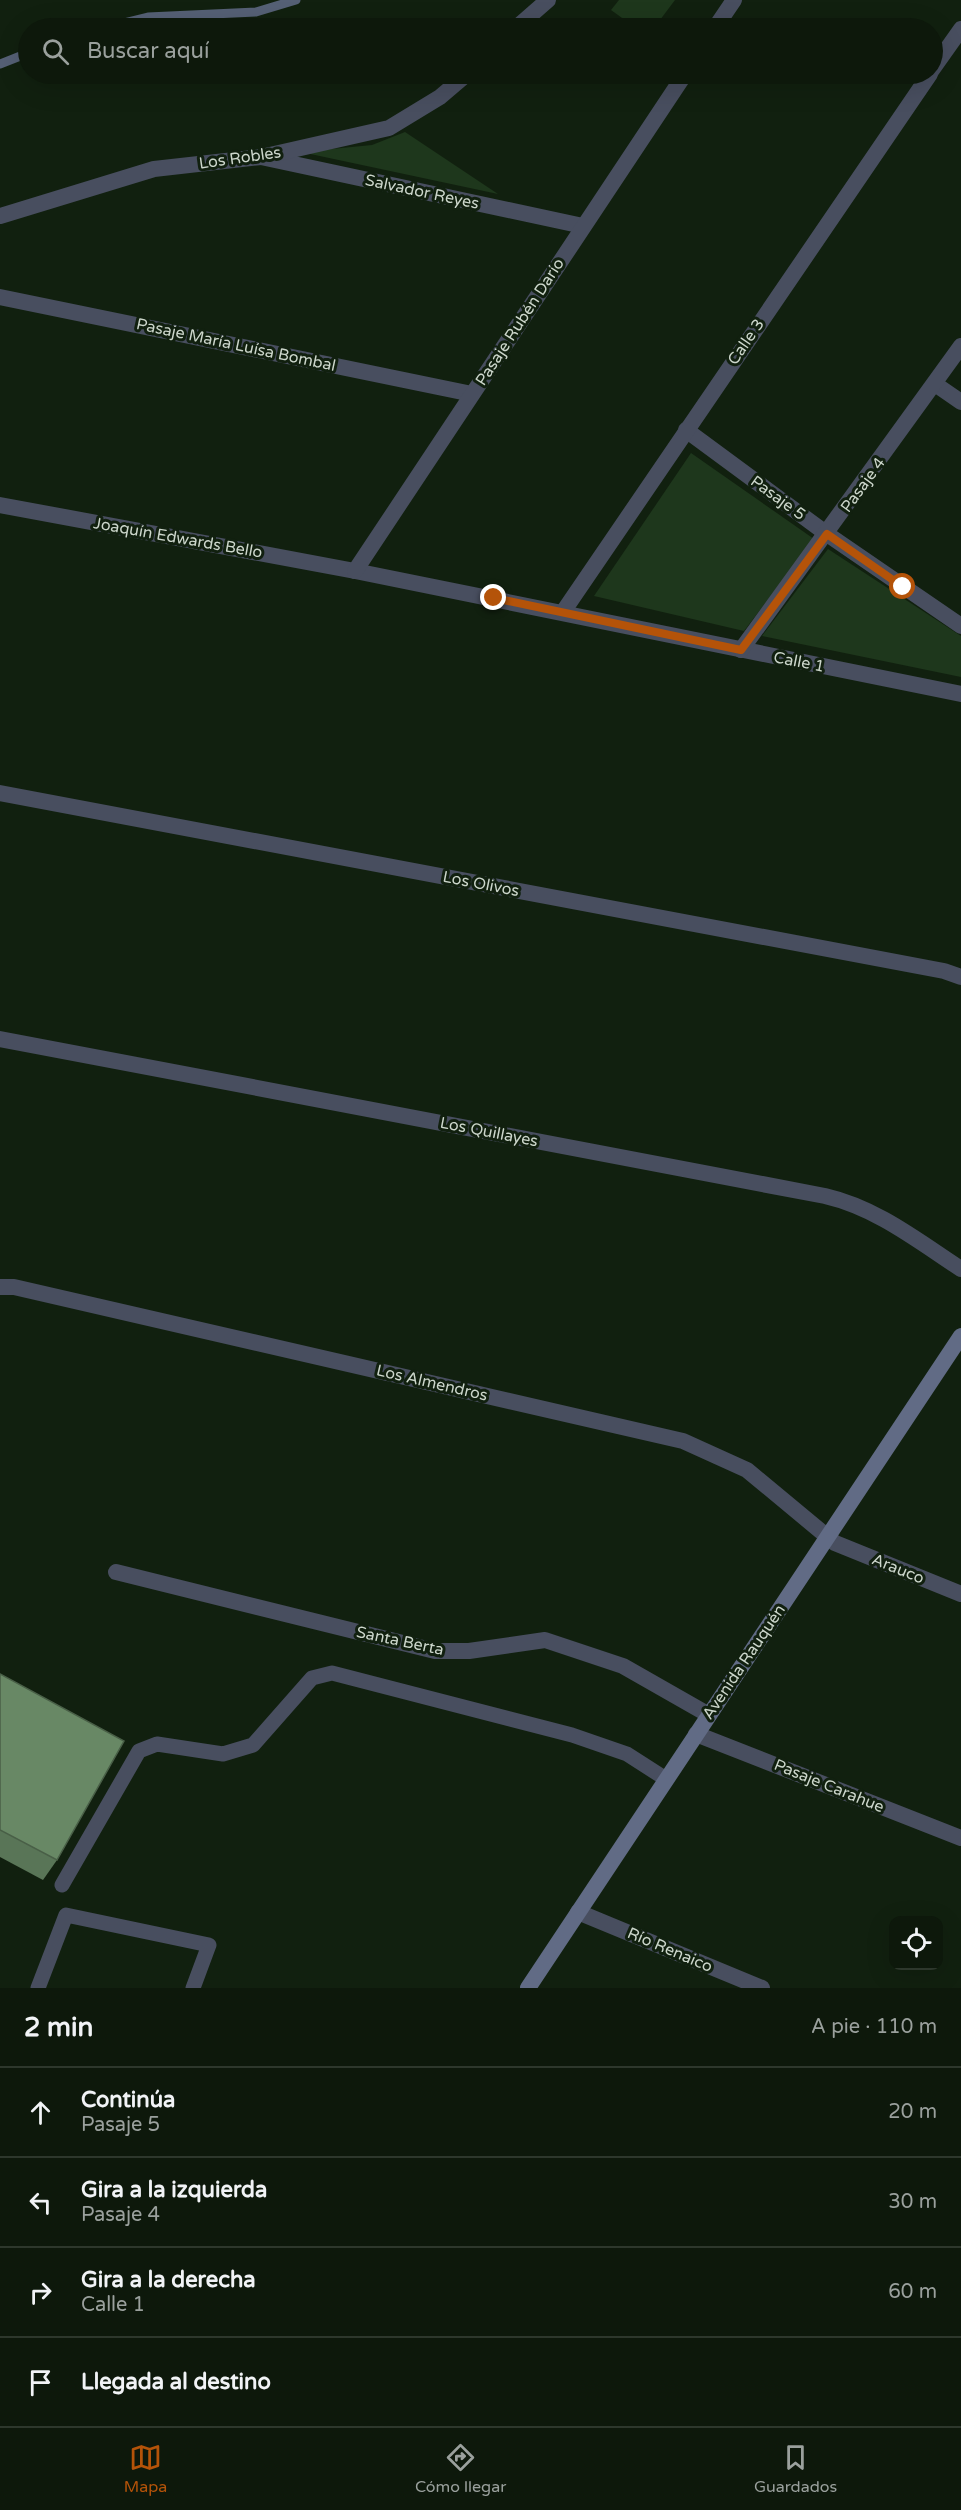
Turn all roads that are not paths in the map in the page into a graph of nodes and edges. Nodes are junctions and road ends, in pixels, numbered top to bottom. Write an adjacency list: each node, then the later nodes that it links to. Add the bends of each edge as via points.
1 (548, 0): 3 (street)
2 (734, 0): 4 (street)
3 (527, 18)
4 (722, 18)
5 (961, 29): 6 (street, Calle 3)
6 (943, 55)
7 (455, 84): 10 (street, Los Robles, via 389,128)
8 (678, 84): 12 (street, Pasaje Rubén Darío)
9 (923, 84): 18 (street, Calle 3)
10 (261, 157): 11 (street, Los Robles, via 154,169); 12 (street, Salvador Reyes)
11 (0, 216)
12 (584, 226): 16 (street, Pasaje Rubén Darío)
13 (0, 297): 16 (street, Pasaje María Luísa Bombal)
14 (961, 346): 15 (street, Pasaje 4)
15 (935, 384): 17 (street); 20 (street, Pasaje 4)
16 (472, 394): 21 (street, Pasaje Rubén Darío)
17 (961, 402)
18 (686, 430): 20 (street, Pasaje 5); 22 (street, Calle 3)
19 (0, 506): 21 (street, Joaquín Edwards Bello)
20 (827, 534): 23 (street, Pasaje 5); 24 (street, Pasaje 4)
21 (355, 571): 22 (street, Calle 1)
22 (563, 612): 24 (street, Calle 1)
23 (961, 626)
24 (741, 650): 25 (street, Calle 1)
25 (961, 694)
26 (0, 793): 27 (street, Los Olivos)
27 (961, 977)
28 (0, 1039): 29 (street, Los Quillayes, via 842,1200 885,1219)
29 (961, 1269)
30 (0, 1287): 32 (street, Los Almendros, via 14,1287 683,1441 747,1470)
31 (959, 1344): 32 (main road, Avenida Rauquén)
32 (831, 1540): 34 (street, Arauco); 35 (main road, Avenida Rauquén)
33 (116, 1572): 35 (street, Santa Berta, via 435,1652 469,1652 545,1641 623,1666)
34 (961, 1594)
35 (709, 1716): 36 (main road, Avenida Rauquén)
36 (696, 1734): 37 (main road, Avenida Rauquén); 38 (street, Pasaje Carahue)
37 (666, 1779): 39 (lane, via 627,1754 572,1735 332,1674 312,1678 254,1746 223,1754 157,1744 140,1752); 40 (main road, Avenida Rauquén)
38 (961, 1838)
39 (62, 1886)
40 (578, 1912): 43 (main road, Avenida Rauquén); 44 (street, Río Renaico)
41 (38, 1988): 42 (lane, via 66,1915 209,1945)
42 (193, 1988)
43 (528, 1988)
44 (762, 1988)

